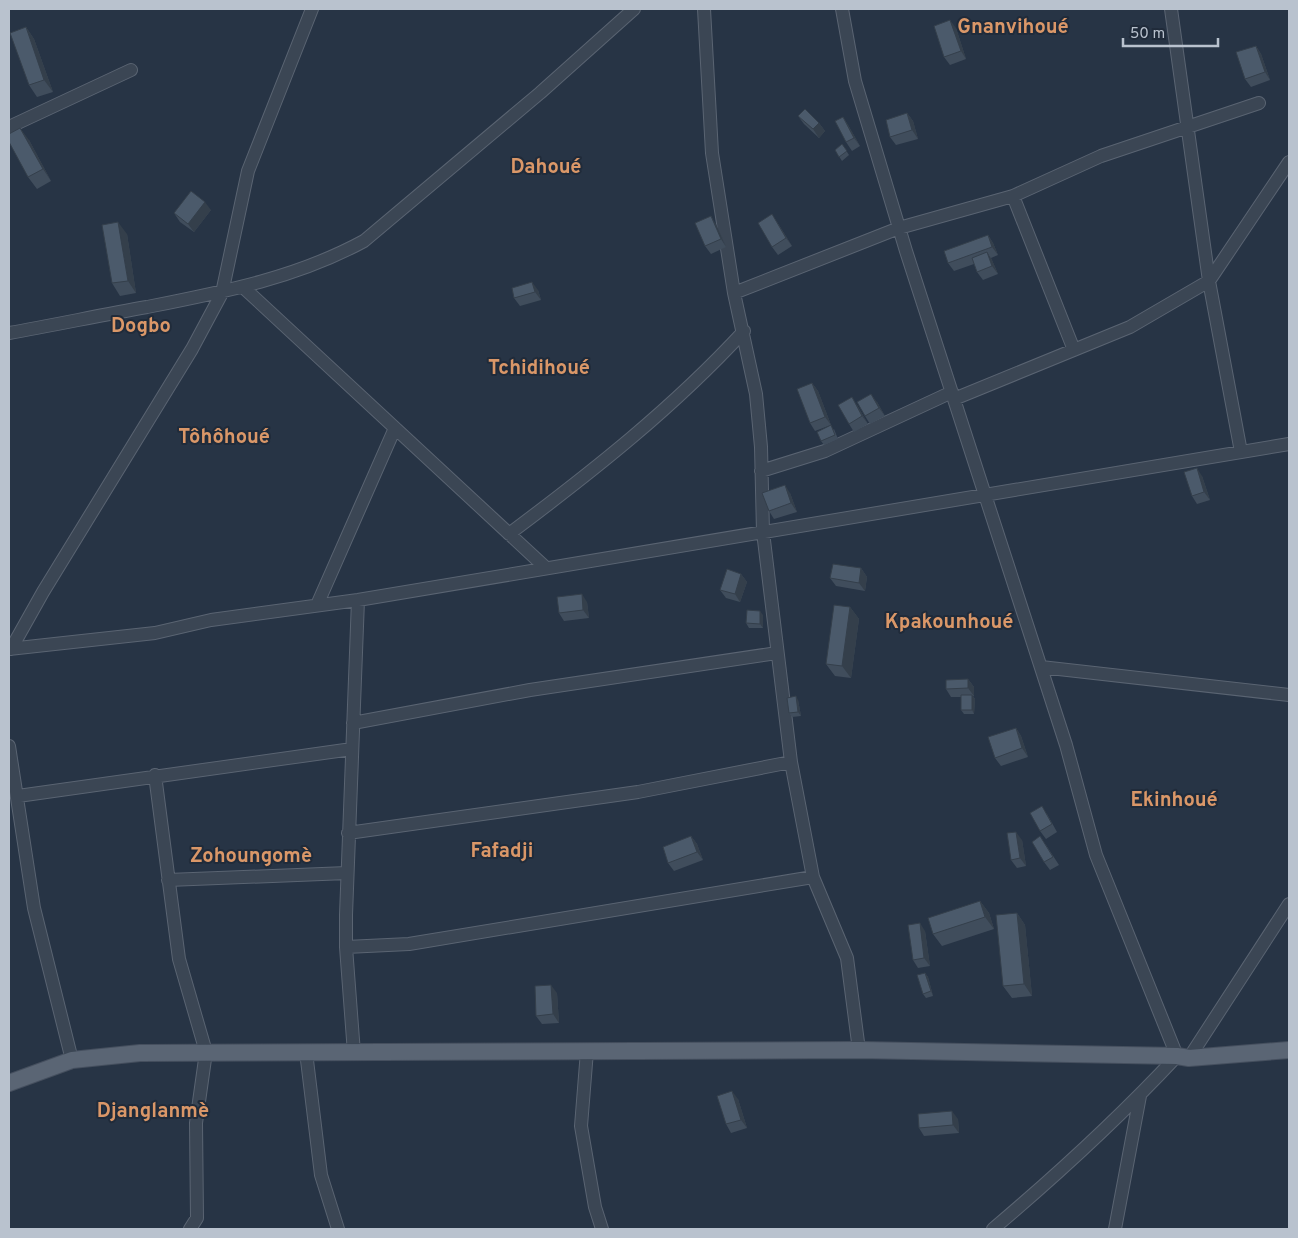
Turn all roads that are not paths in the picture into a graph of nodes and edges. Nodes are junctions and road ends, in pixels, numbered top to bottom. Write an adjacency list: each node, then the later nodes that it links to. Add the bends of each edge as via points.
1 (312, 9): 15 (street, via 248,171)
2 (634, 9): 14 (street, via 518,112 364,241 331,259)
3 (704, 9): 16 (street, via 712,153)
4 (842, 9): 12 (street, via 855,81)
5 (1171, 9): 9 (street)
6 (130, 70): 8 (street)
7 (1259, 103): 9 (street)
8 (9, 128)
9 (1187, 128): 11 (street, via 1101,156); 13 (street)
10 (1289, 162): 13 (street)
11 (1013, 196): 12 (street); 19 (street)
12 (899, 228): 16 (street); 20 (street)
13 (1209, 281): 19 (street, via 1130,327); 23 (street)
14 (243, 287): 15 (street); 21 (street)
15 (222, 293): 18 (street); 31 (street, via 192,349)
16 (734, 293): 17 (street)
17 (744, 331): 24 (street, via 756,394); 27 (street, via 648,425)
18 (9, 334)
19 (1074, 350): 20 (street)
20 (953, 395): 24 (street, via 825,451); 25 (street)
21 (395, 428): 27 (street); 30 (street)
22 (1289, 444): 23 (street)
23 (1241, 452): 25 (street)
24 (761, 471): 26 (street)
25 (984, 496): 26 (street); 33 (street)
26 (763, 532): 28 (street); 32 (street)
27 (509, 534): 28 (street)
28 (546, 568): 29 (street)
29 (358, 600): 30 (street); 35 (street)
30 (317, 605): 31 (street, via 211,620 156,633)
31 (10, 649)
32 (777, 653): 35 (street, via 530,690); 38 (street)
33 (1041, 667): 34 (street); 53 (street, via 1096,855)
34 (1289, 695)
35 (352, 723): 37 (street)
36 (9, 746): 40 (street)
37 (352, 749): 39 (street); 41 (street)
38 (791, 762): 41 (street, via 638,792); 43 (street)
39 (156, 775): 40 (street); 44 (street)
40 (18, 796): 54 (street, via 34,908)
41 (348, 833): 42 (street)
42 (347, 873): 44 (street); 46 (street)
43 (813, 877): 46 (street, via 409,944); 47 (street, via 847,958)
44 (168, 880): 49 (street, via 179,959)
45 (1289, 904): 53 (street)
46 (346, 946): 51 (street)
47 (859, 1050): 48 (main road); 53 (main road)
48 (587, 1051): 51 (main road); 59 (street, via 581,1126)
49 (206, 1052): 50 (main road); 54 (main road, via 140,1053); 57 (street, via 196,1123 197,1218)
50 (306, 1052): 51 (main road); 58 (street, via 322,1174)
51 (354, 1053)
52 (1288, 1053): 53 (main road)
53 (1183, 1057): 56 (street)
54 (72, 1060): 55 (main road)
55 (9, 1083)
56 (1140, 1096): 60 (street, via 1059,1173); 61 (street)
57 (190, 1229)
58 (338, 1229)
59 (602, 1229)
60 (993, 1229)
61 (1115, 1229)

